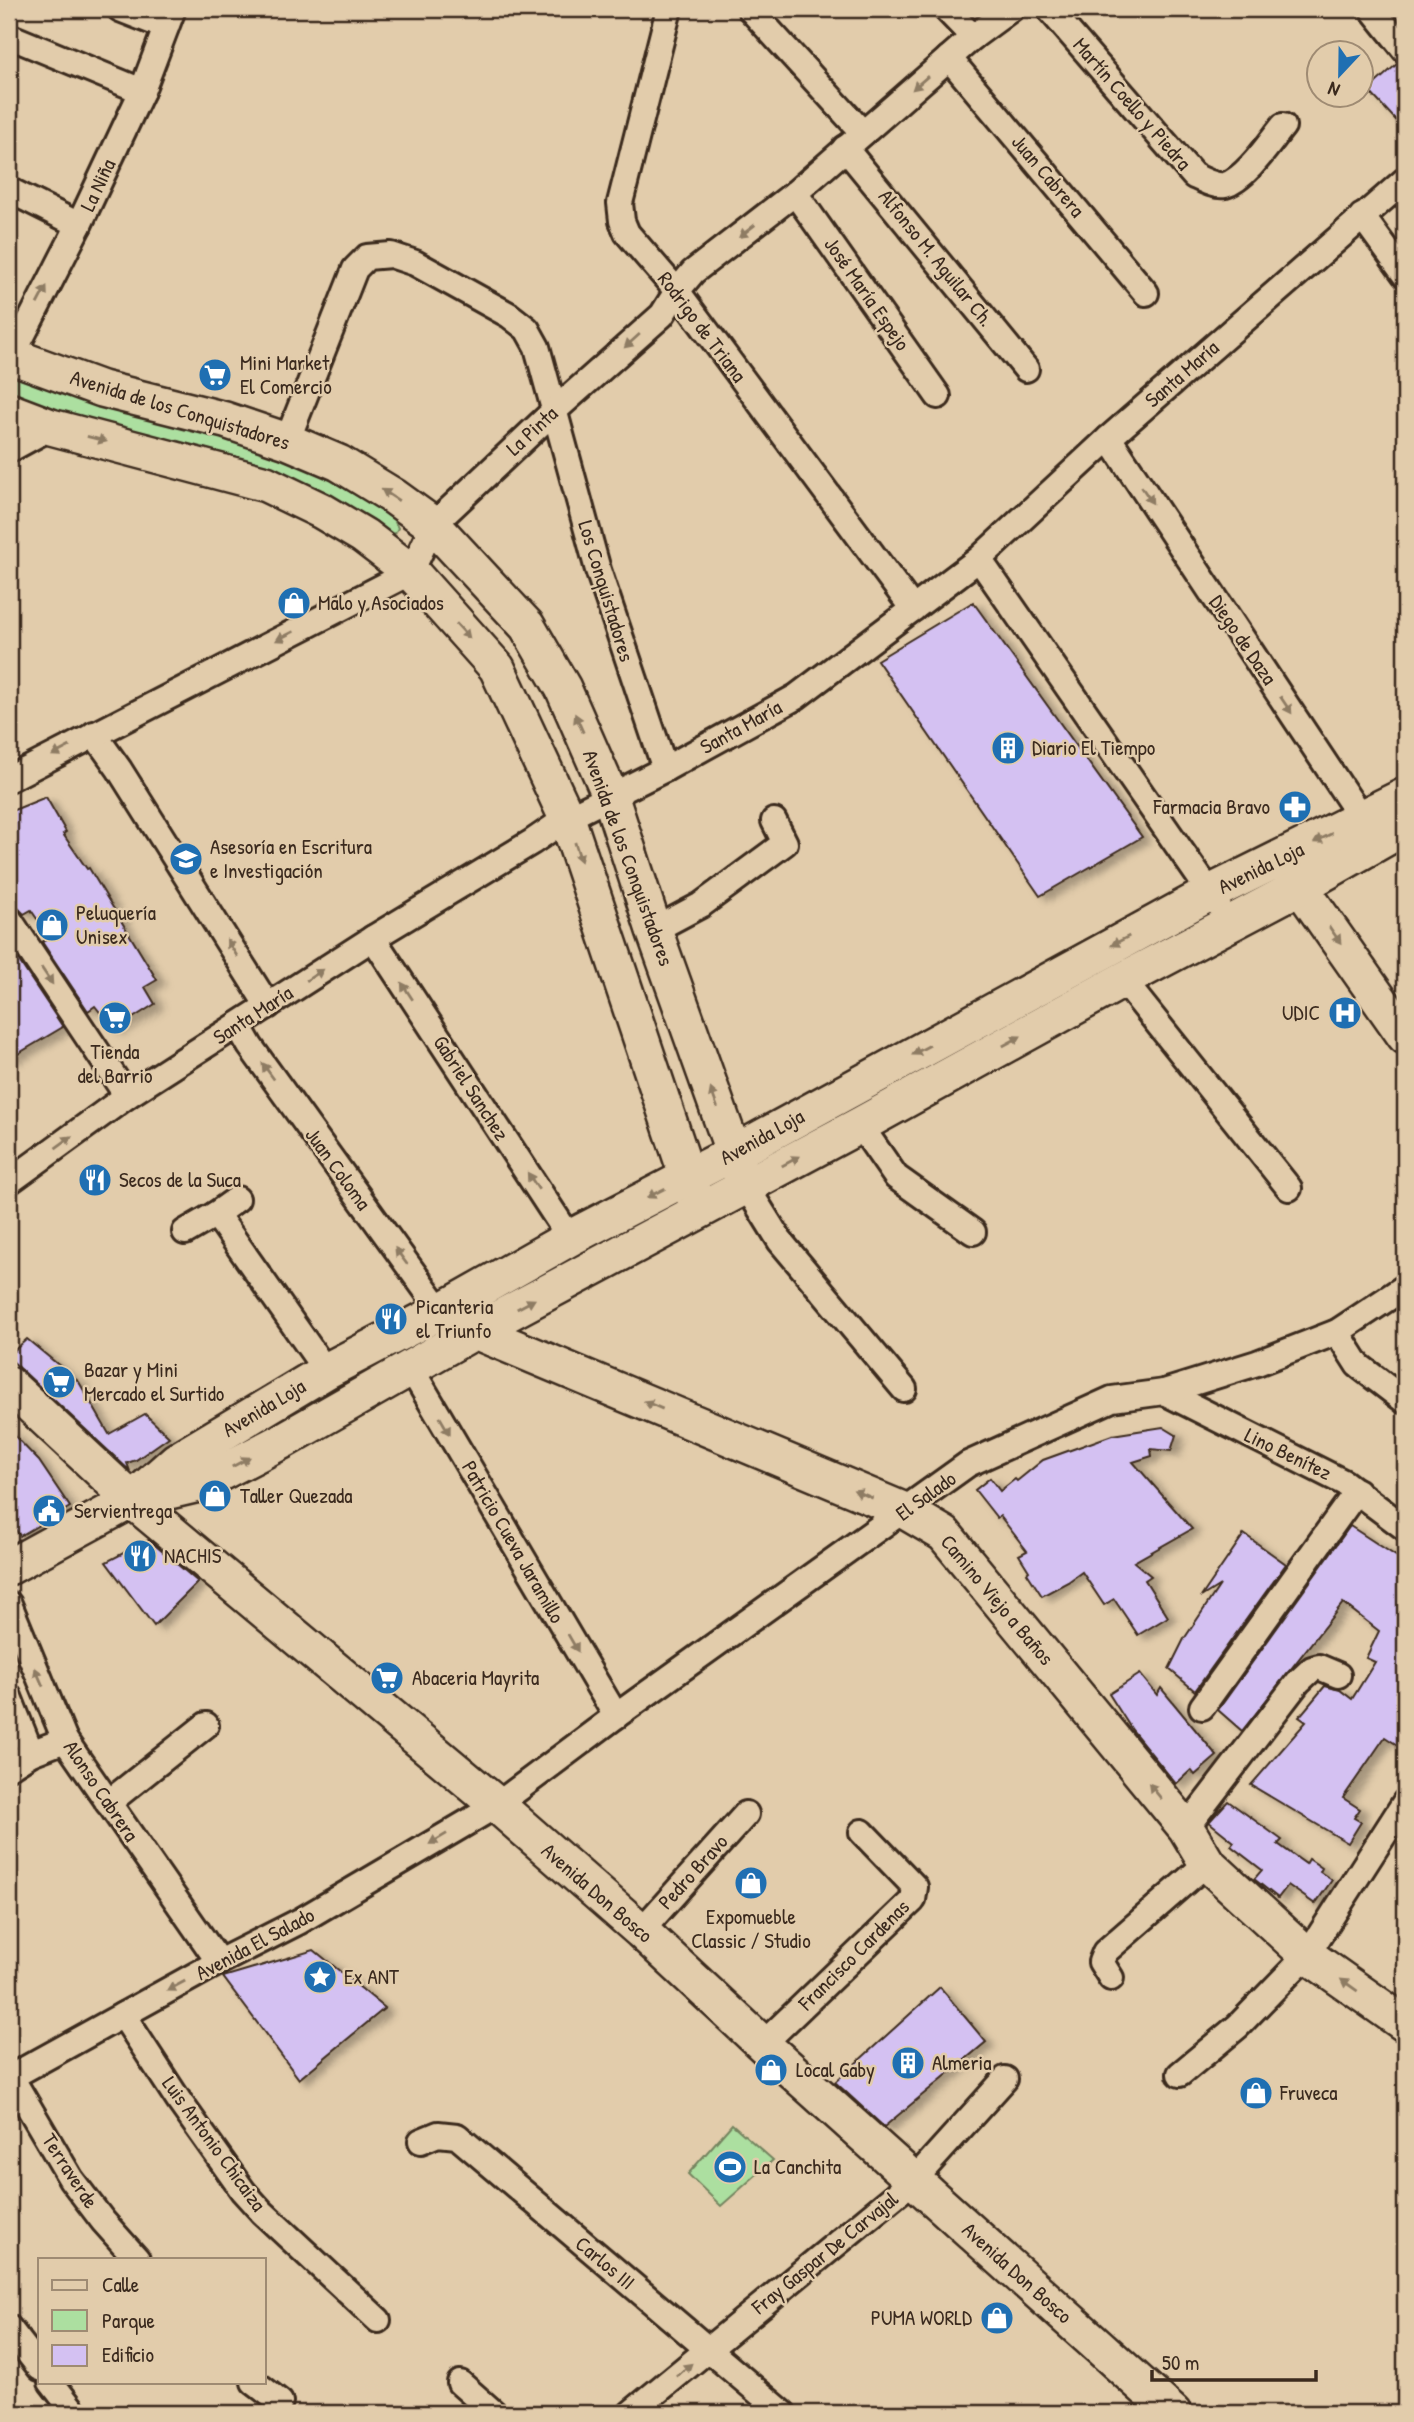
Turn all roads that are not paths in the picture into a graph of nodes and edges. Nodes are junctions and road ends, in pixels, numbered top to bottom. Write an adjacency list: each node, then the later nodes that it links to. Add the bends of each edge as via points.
1 (120, 9): 8 (street)
2 (669, 9): 22 (street, Rodrigo de Triana, via 620,203 627,233)
3 (750, 9): 15 (street, Alfonso M. Aguilar Ch.)
4 (946, 9): 10 (street)
5 (1011, 9): 10 (street, La Pinta)
6 (1049, 9): 14 (street, Martín Coello y Piedra, via 1194,176 1225,185 1240,177)
7 (1372, 9): 11 (street)
8 (170, 18): 13 (street, La Niña)
9 (9, 37): 13 (street)
10 (973, 37): 12 (street, La Pinta)
11 (1405, 50)
12 (949, 58): 15 (street, La Pinta, one-way to 15); 23 (street, Juan Cabrera)
13 (142, 91): 20 (street, La Niña)
14 (1283, 126)
15 (854, 141): 18 (street, La Pinta); 25 (street, Alfonso M. Aguilar Ch.)
16 (1405, 180): 19 (street, Santa María)
17 (9, 190): 20 (street)
18 (795, 193): 22 (street, La Pinta, one-way to 22, via 693,272); 26 (street, José María Espejo)
19 (1362, 216): 21 (street); 30 (street, Santa María)
20 (79, 225): 24 (street, La Niña, one-way to 20)
21 (1405, 275)
22 (677, 291): 28 (street, La Pinta, one-way to 28, via 662,315); 36 (street, Rodrigo de Triana)
23 (1146, 293)
24 (10, 356): 31 (main road, Avenida de los Conquistadores, via 102,389)
25 (1026, 369)
26 (939, 396)
27 (9, 411): 29 (main road, Avenida de los Conquistadores)
28 (554, 411): 31 (street, Los Conquistadores, via 537,346 527,329 415,262 391,255 367,257 355,269); 33 (street, La Pinta); 38 (street, Los Conquistadores, via 598,570)
29 (51, 427): 32 (street); 35 (main road, Avenida de los Conquistadores, one-way to 35, via 266,484 364,536)
30 (1109, 438): 34 (street, Santa María); 44 (street, Diego de Daza, one-way to 44)
31 (287, 441): 33 (main road, Avenida de los Conquistadores, one-way to 31, via 339,463)
32 (9, 450)
33 (433, 525): 35 (street, La Pinta); 40 (main road, Avenida de los Conquistadores, one-way to 33, via 563,688 527,626)
34 (979, 559): 36 (street, Santa María); 46 (street)
35 (411, 572): 37 (street, one-way to 37); 42 (main road, Avenida de los Conquistadores, one-way to 42, via 497,668)
36 (914, 609): 38 (street, Santa María, via 796,697)
37 (94, 733): 39 (street, one-way to 39); 52 (street, one-way to 37)
38 (665, 769): 40 (street, Santa María)
39 (9, 779)
40 (610, 795): 42 (street, Santa María); 49 (main road, Avenida de los Conquistadores)
41 (1405, 796): 44 (main road, Avenida Loja)
42 (567, 818): 50 (street, Santa María); 58 (main road, Avenida de los Conquistadores, one-way to 58)
43 (774, 821): 49 (street, via 785,843 701,905)
44 (1381, 830): 45 (main road, Avenida Loja)
45 (1290, 873): 46 (main road, Avenida Loja); 48 (main road, Avenida Loja); 54 (main road, one-way to 54)
46 (1210, 893): 48 (street); 57 (main road, Avenida Loja, one-way to 57)
47 (9, 919): 55 (street, one-way to 55)
48 (1231, 922): 51 (main road, Avenida Loja)
49 (654, 930): 57 (main road, Avenida de los Conquistadores, one-way to 49)
50 (373, 938): 52 (street, Santa María, one-way to 50); 67 (street, Gabriel Sanchez, one-way to 50)
51 (1123, 980): 56 (main road, Avenida Loja, one-way to 51); 61 (street)
52 (268, 1006): 53 (street, Santa María)
53 (238, 1025): 55 (street, Santa María); 69 (street, Juan Coloma, one-way to 53)
54 (1405, 1036)
55 (127, 1096): 59 (street, Santa María, one-way to 55)
56 (860, 1125): 60 (main road, Avenida Loja, one-way to 56); 66 (street, via 896,1177)
57 (734, 1153): 58 (main road, Avenida Loja); 60 (main road, Avenida de los Conquistadores)
58 (688, 1177): 63 (main road, Avenida de los Conquistadores); 67 (main road, Avenida Loja, one-way to 67)
59 (9, 1182)
60 (746, 1186): 63 (main road, Avenida Loja); 75 (street, via 780,1241)
61 (1289, 1188)
62 (237, 1199): 64 (street)
63 (699, 1211): 70 (main road, Avenida Loja, one-way to 63)
64 (216, 1214): 65 (street); 73 (street)
65 (185, 1232)
66 (974, 1233)
67 (570, 1238): 69 (main road, Avenida Loja)
68 (1405, 1287): 71 (street, El Salado)
69 (441, 1311): 70 (main road, Camino Viejo a Baños); 73 (main road, Avenida Loja)
70 (475, 1331): 72 (main road, Avenida Loja); 80 (main road, Camino Viejo a Baños, one-way to 70)
71 (1337, 1332): 76 (street, El Salado); 77 (street, via 1358,1365)
72 (410, 1367): 79 (main road, Avenida Loja, one-way to 72, via 199,1484); 87 (street, Patricio Cueva Jaramillo, one-way to 87)
73 (326, 1371): 79 (main road, Avenida Loja, via 176,1461)
74 (9, 1385): 79 (main road, Avenida Don Bosco)
75 (904, 1389)
76 (1164, 1392): 78 (street, Lino Benítez); 80 (street, El Salado, via 1112,1399 968,1464)
77 (1405, 1401)
78 (1357, 1491): 81 (street, Lino Benítez); 86 (street)
79 (132, 1500): 82 (main road, Avenida Loja); 93 (main road, Avenida Don Bosco)
80 (905, 1511): 87 (street, El Salado); 96 (main road, Camino Viejo a Baños, one-way to 80, via 944,1534)
81 (1401, 1523)
82 (9, 1567)
83 (9, 1604): 89 (street, Alonso Cabrera, one-way to 83)
84 (1338, 1675): 96 (street, via 1320,1667 1298,1682)
85 (9, 1697): 90 (street, Alonso Cabrera)
86 (1202, 1707)
87 (616, 1716): 93 (street, El Salado)
88 (206, 1725): 92 (street)
89 (65, 1740): 90 (street); 92 (street, Alonso Cabrera)
90 (31, 1753): 91 (street)
91 (9, 1767)
92 (108, 1803): 101 (street, Alonso Cabrera)
93 (497, 1805): 99 (main road, Avenida Don Bosco); 101 (street, Avenida El Salado, one-way to 101, via 300,1921)
94 (1403, 1810): 100 (street)
95 (746, 1814): 99 (street, Pedro Bravo)
96 (1186, 1828): 98 (main road, Camino Viejo a Baños)
97 (862, 1832): 105 (street, Francisco Cardenas, via 915,1887 913,1900)
98 (1207, 1863): 100 (main road, Camino Viejo a Baños); 102 (street, via 1105,1952 1101,1962)
99 (641, 1931): 105 (main road, Avenida Don Bosco)
100 (1307, 1955): 104 (main road, Camino Viejo a Baños, one-way to 100); 106 (street, via 1238,2026)
101 (219, 1962): 103 (street, Avenida El Salado, one-way to 103)
102 (1111, 1978)
103 (123, 2015): 107 (street, Avenida El Salado); 112 (street, Luis Antonio Chicaiza, via 243,2191)
104 (1405, 2024)
105 (762, 2044): 110 (main road, Avenida Don Bosco)
106 (1180, 2074)
107 (10, 2077): 111 (street, Terraverde, via 71,2179)
108 (1005, 2079): 110 (street, Fray Gaspar De Carvajal)
109 (421, 2141): 114 (street, Carlos III, via 438,2134 457,2136)
110 (914, 2180): 114 (street, Fray Gaspar De Carvajal); 124 (main road, Avenida Don Bosco)
111 (136, 2258)
112 (378, 2320)
113 (9, 2328): 115 (street)
114 (708, 2349): 122 (street, Fray Gaspar De Carvajal, one-way to 114); 123 (street, Carlos III)
115 (38, 2365)
116 (460, 2383): 121 (street)
117 (53, 2384): 120 (street)
118 (257, 2384): 119 (street)
119 (280, 2402)
120 (75, 2413)
121 (494, 2413)
122 (631, 2413)
123 (783, 2413)
124 (1173, 2413)

